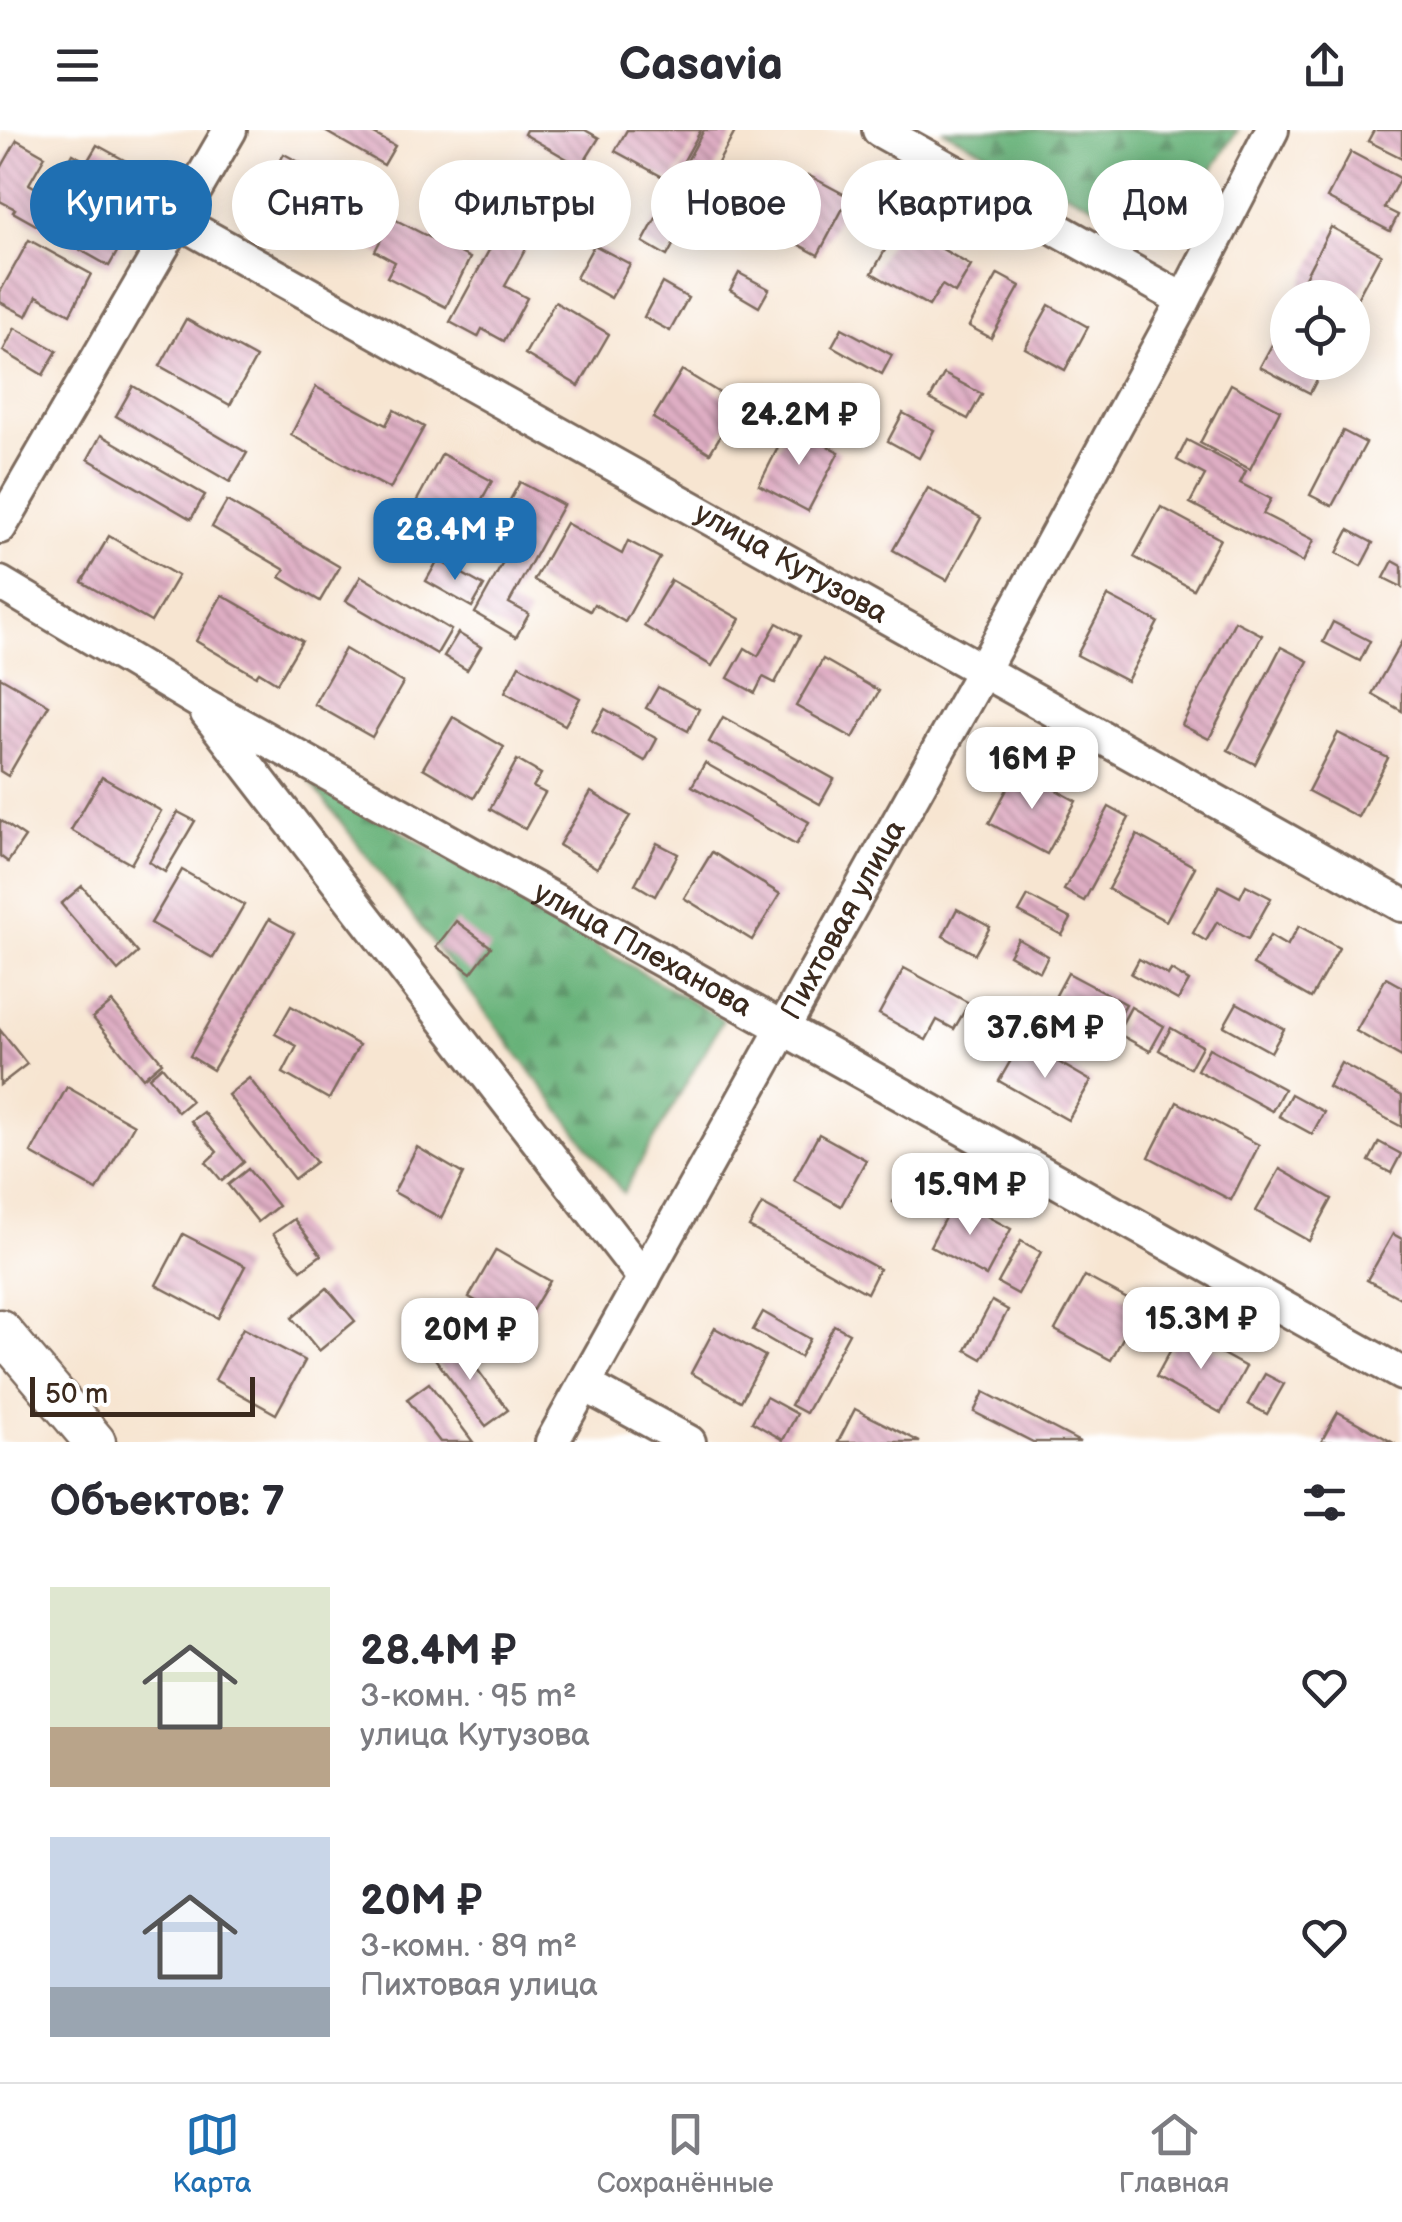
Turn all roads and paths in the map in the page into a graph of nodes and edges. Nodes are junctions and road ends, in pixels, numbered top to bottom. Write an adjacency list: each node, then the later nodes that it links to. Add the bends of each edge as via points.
1 (230, 130): 4 (street)
2 (879, 130): 7 (street)
3 (1272, 130): 7 (street, Пихтовая улица)
4 (212, 163)
5 (212, 240): 10 (street, улица Кутузова)
6 (163, 250): 8 (street)
7 (1184, 300): 10 (street, Пихтовая улица)
8 (0, 527)
9 (0, 583): 11 (street, улица Плеханова)
10 (982, 672): 12 (street, улица Кутузова); 13 (street, Пихтовая улица)
11 (198, 701): 13 (street, улица Плеханова); 14 (street, улица Плеханова)
12 (1398, 895)
13 (784, 1028): 14 (street, Пихтовая улица); 16 (street, улица Плеханова)
14 (644, 1278): 17 (street, Пихтовая улица)
15 (0, 1330): 18 (street)
16 (1402, 1374)
17 (585, 1385): 19 (street, Пихтовая улица); 20 (street)
18 (95, 1442)
19 (552, 1442)
20 (689, 1442)

